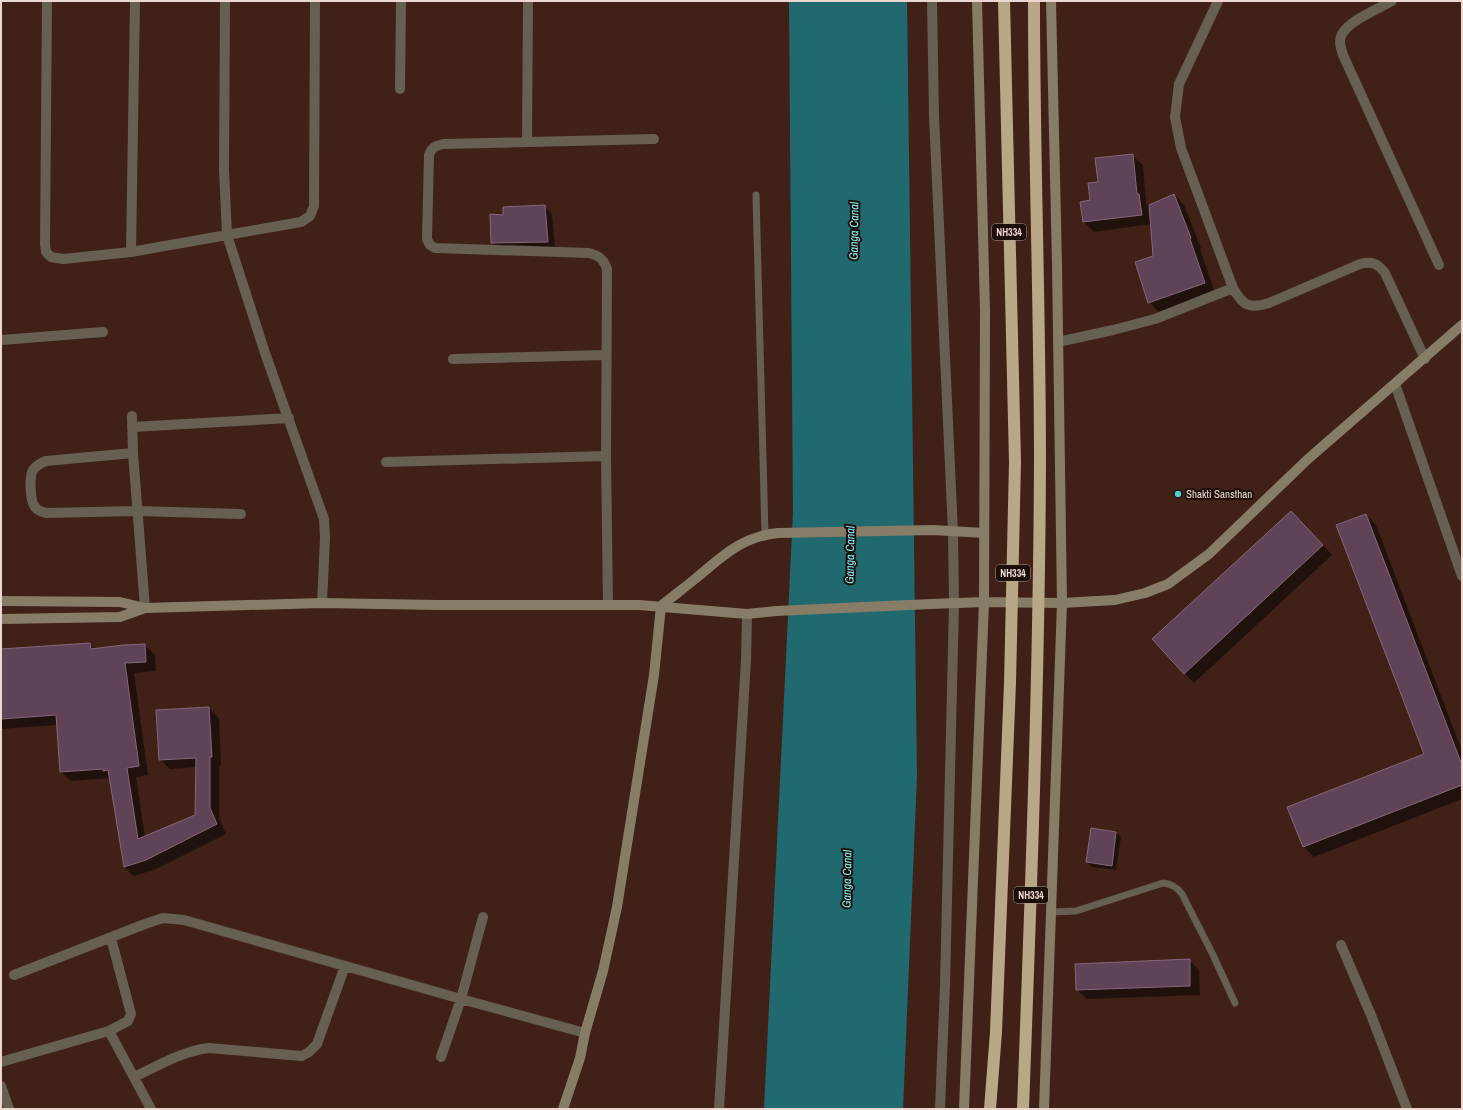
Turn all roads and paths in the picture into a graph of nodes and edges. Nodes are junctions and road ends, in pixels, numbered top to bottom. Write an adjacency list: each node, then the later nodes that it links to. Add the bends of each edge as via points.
1 (47, 1): 19 (street, via 46,252 51,257 63,259)
2 (135, 1): 19 (street)
3 (225, 1): 18 (street, via 224,170)
4 (315, 1): 18 (street, via 314,206 310,216 301,222)
5 (401, 1): 14 (street)
6 (528, 1): 16 (street)
7 (932, 1): 38 (street, via 934,116)
8 (977, 1): 39 (street, via 985,311)
9 (1004, 1): 72 (highway, NH334, via 1015,462 1010,683 996,1024)
10 (1034, 1): 73 (highway, NH334, via 1040,462 1037,681)
11 (1051, 1): 25 (street)
12 (1218, 1): 21 (street, via 1180,84 1175,117 1181,148)
13 (1392, 1): 20 (street, via 1349,25 1342,35 1340,44)
14 (400, 89)
15 (654, 139): 16 (street)
16 (527, 142): 26 (street, via 443,144 431,149 427,239 435,248 589,253 598,256 607,269)
17 (756, 195): 40 (lane)
18 (227, 235): 19 (street); 31 (street, via 265,354)
19 (131, 252)
20 (1439, 265)
21 (1233, 288): 25 (street, via 1155,319); 28 (street, via 1239,299 1247,305 1257,307 1360,264 1370,262 1379,265)
22 (1462, 325): 28 (street)
23 (103, 332): 24 (street)
24 (1, 340)
25 (1058, 342): 45 (street)
26 (606, 355): 27 (street); 34 (street)
27 (452, 358)
28 (1424, 359): 29 (street)
29 (1395, 384): 41 (street); 45 (street, via 1308,459 1209,554 1168,584 1115,600)
30 (132, 416): 32 (street)
31 (289, 418): 32 (street); 44 (street, via 324,519 326,538)
32 (132, 427): 33 (street)
33 (133, 453): 36 (street); 36 (street, via 46,461 34,470 30,477 32,500 39,511)
34 (606, 456): 35 (street); 47 (street)
35 (386, 462)
36 (137, 511): 37 (street); 49 (street)
37 (242, 514)
38 (953, 532): 39 (street); 40 (street, via 933,530); 46 (street)
39 (984, 533): 43 (street)
40 (765, 534): 48 (street, via 744,542 724,554)
41 (1462, 576)
42 (1, 601): 49 (street, via 120,602)
43 (984, 602): 45 (street); 46 (street); 71 (street)
44 (322, 603): 47 (street); 49 (street)
45 (1062, 603): 52 (street)
46 (954, 604): 50 (street); 70 (street)
47 (608, 605): 48 (street)
48 (661, 606): 50 (street); 61 (street, via 654,675 617,907 603,971)
49 (145, 608): 51 (street, via 120,617)
50 (747, 614): 69 (street)
51 (1, 619)
52 (1051, 912): 59 (lane, via 1076,911 1163,883 1171,884 1182,894); 74 (street)
53 (483, 917): 58 (street)
54 (111, 938): 56 (street, via 162,918 184,920); 57 (street); 60 (street, via 131,1014 128,1021)
55 (1341, 945): 75 (street)
56 (345, 966): 58 (street); 64 (street, via 317,1044 302,1056 197,1049)
57 (14, 975)
58 (461, 999): 61 (street); 62 (street)
59 (1235, 1003)
60 (110, 1031): 63 (street); 64 (street)
61 (585, 1033): 68 (street, via 580,1058)
62 (441, 1058)
63 (1, 1062)
64 (134, 1077): 67 (street)
65 (1, 1086): 66 (street)
66 (9, 1109)
67 (151, 1109)
68 (563, 1109)
69 (719, 1109)
70 (940, 1109)
71 (964, 1109)
72 (990, 1109)
73 (1023, 1109)
74 (1044, 1109)
75 (1407, 1109)

